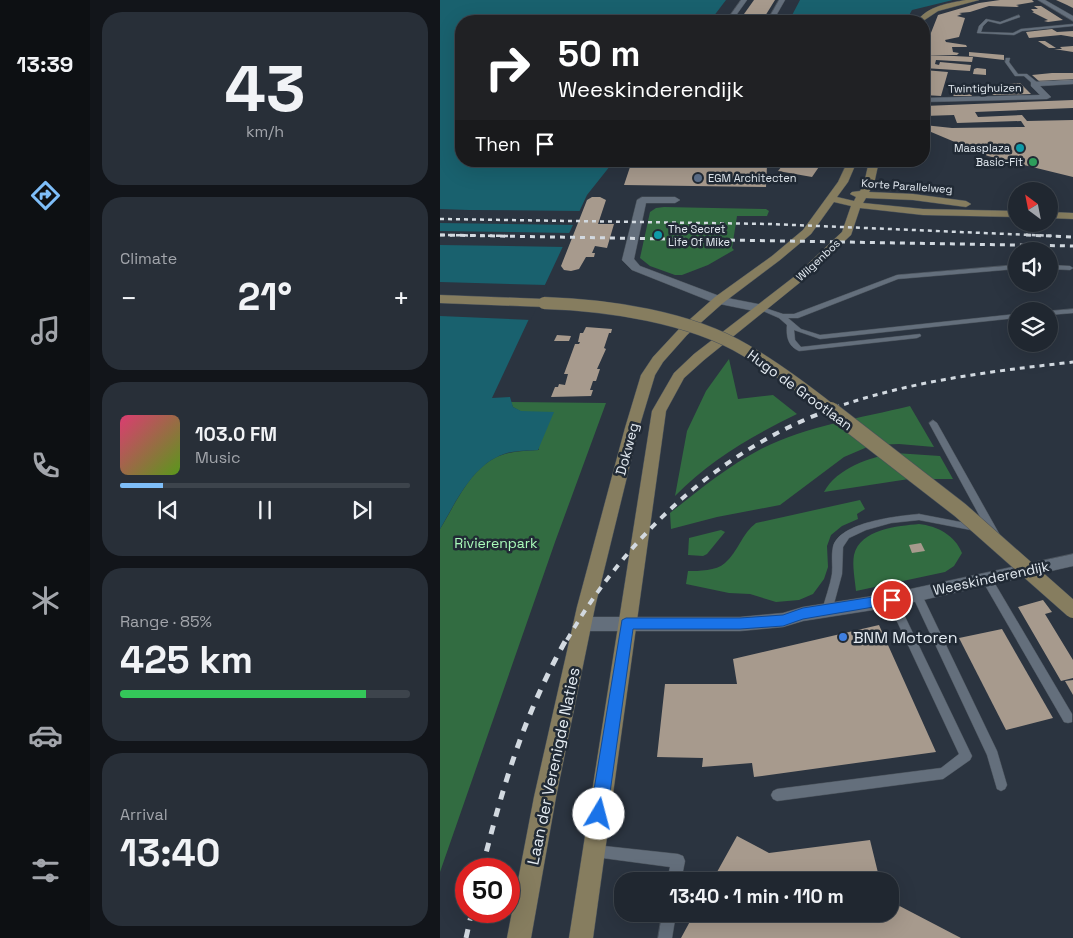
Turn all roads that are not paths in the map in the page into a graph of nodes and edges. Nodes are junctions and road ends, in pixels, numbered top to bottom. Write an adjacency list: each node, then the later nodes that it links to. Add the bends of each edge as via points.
1 (744, 0): 6 (street)
2 (782, 0): 7 (street)
3 (976, 0): 8 (main road)
4 (1042, 0): 5 (street); 10 (street)
5 (1073, 11)
6 (733, 15)
7 (773, 15)
8 (924, 15)
9 (1019, 16): 11 (lane, via 1000,23 987,20 980,33 1014,34 1022,30)
10 (1073, 19)
11 (1073, 25)
12 (1008, 58): 14 (lane, via 1007,62 1017,75 1025,75)
13 (1073, 82): 14 (street)
14 (1036, 84): 15 (street, Twintighuizen, via 1047,97)
15 (930, 100)
16 (850, 167): 19 (main road)
17 (873, 167): 18 (main road, Wilgenbos)
18 (864, 193): 19 (main road, Korte Parallelweg); 21 (main road, Wilgenbos); 22 (main road, Korte Parallelweg)
19 (831, 198): 21 (main road, Korte Parallelweg); 28 (main road, via 807,232)
20 (675, 200): 28 (street, via 642,200 628,260 636,268)
21 (856, 206): 23 (main road, Korte Parallelweg); 29 (main road, Wilgenbos, via 847,233 799,278)
22 (1008, 209)
23 (1008, 214)
24 (1058, 267): 26 (lane)
25 (1008, 268): 32 (lane, via 904,276 795,316)
26 (1070, 268)
27 (440, 299): 43 (main road, Hugo de Grootlaan, bridge, via 603,307 653,316 700,330 744,349 795,382 960,510)
28 (720, 300): 29 (street); 45 (main road, Dokweg, via 683,332 648,375)
29 (759, 308): 32 (lane); 46 (main road, Dokweg, via 679,376 659,411)
30 (1073, 311): 31 (lane)
31 (1058, 312)
32 (782, 316): 34 (lane)
33 (1008, 317): 34 (lane, via 820,337)
34 (790, 326): 35 (lane, via 791,340 799,349)
35 (918, 336)
36 (933, 423): 37 (lane)
37 (996, 538): 39 (lane); 44 (lane, via 970,526 919,517 863,527 846,536 838,546 836,574)
38 (1073, 560): 39 (street, Weeskinderendijk)
39 (1016, 573): 40 (street, Weeskinderendijk)
40 (988, 580): 41 (street, Weeskinderendijk); 47 (lane)
41 (917, 595): 42 (street, Weeskinderendijk); 48 (lane, via 993,755)
42 (892, 600): 44 (street, Weeskinderendijk); 49 (lane, via 966,756 943,773)
43 (1073, 610)
44 (827, 611): 46 (street, Weeskinderendijk, via 740,624)
45 (582, 624): 46 (street, Weeskinderendijk); 53 (main road, Laan der Verenigde Naties)
46 (626, 624): 50 (main road)
47 (1068, 718)
48 (1001, 785)
49 (777, 795)
50 (593, 851): 51 (lane, via 678,860); 54 (main road)
51 (676, 872)
52 (668, 922): 55 (lane)
53 (519, 938)
54 (580, 938)
55 (665, 938)

